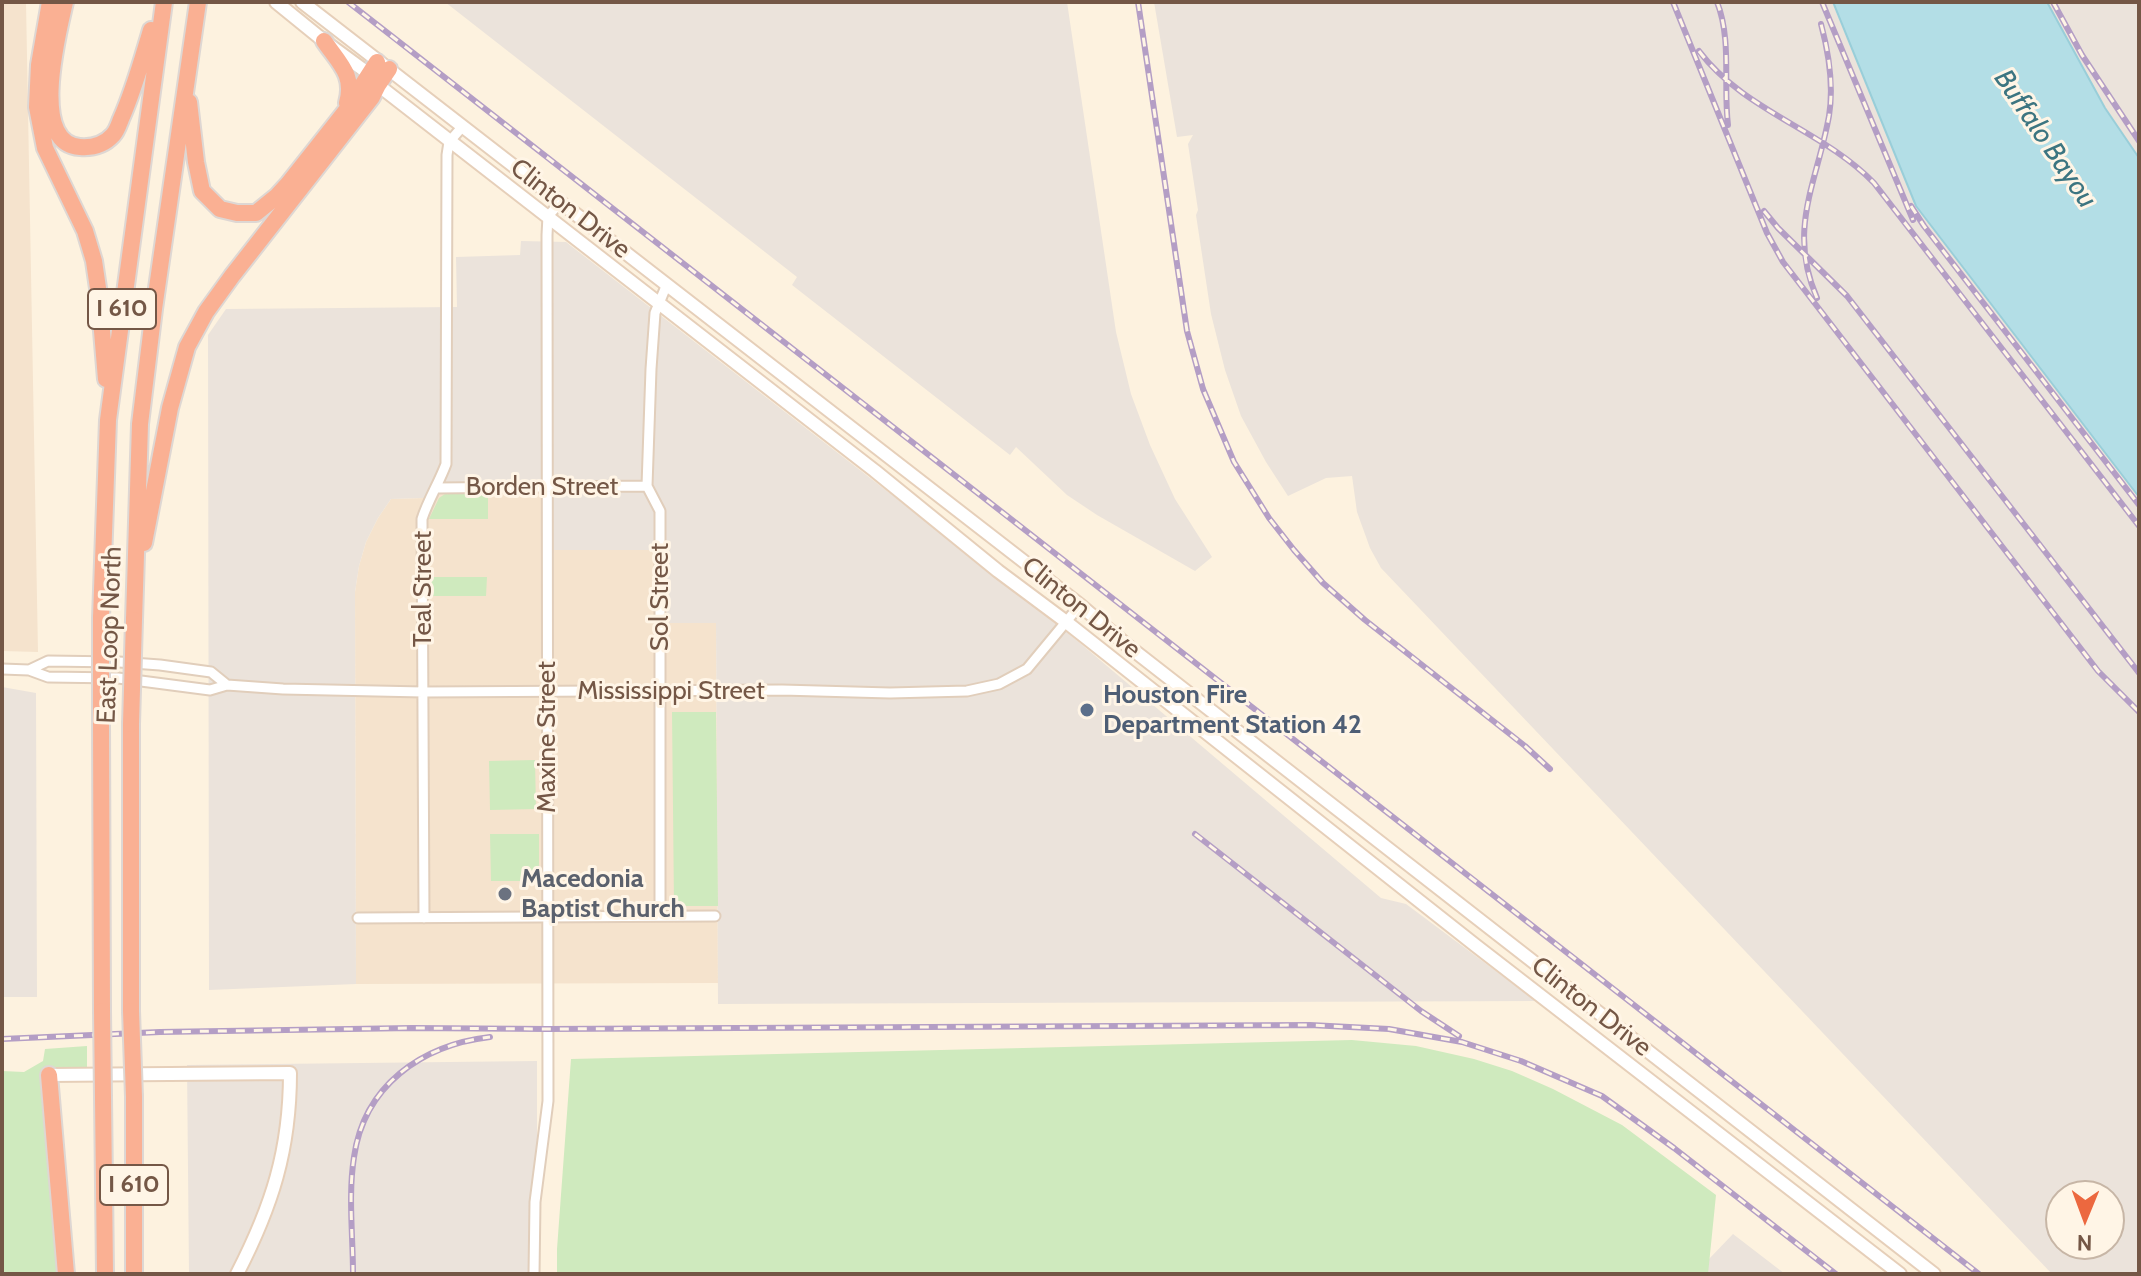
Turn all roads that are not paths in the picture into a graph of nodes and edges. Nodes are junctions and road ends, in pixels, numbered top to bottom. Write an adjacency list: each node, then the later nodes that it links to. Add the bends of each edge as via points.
1 (50, 2): 17 (highway, via 37,107 45,148 94,261)
2 (65, 2): 3 (highway, via 53,62 53,120 62,140 94,149 115,134)
3 (162, 2): 17 (highway, East Loop North / I 610)
4 (198, 2): 9 (highway, East Loop North / I 610)
5 (276, 2): 7 (main road, Clinton Drive)
6 (302, 2): 8 (main road, Clinton Drive)
7 (324, 41): 8 (main road, Clinton Drive); 10 (highway, via 348,75)
8 (378, 72): 10 (highway); 11 (main road, Clinton Drive); 12 (main road, Clinton Drive); 21 (highway, via 372,97 232,276 187,347)
9 (186, 77): 10 (highway, via 202,191 220,209 237,213 256,213 277,196); 21 (highway, East Loop North / I 610, via 140,424)
10 (345, 112)
11 (463, 126): 12 (street); 13 (main road, Clinton Drive)
12 (449, 142): 14 (main road, Clinton Drive); 19 (street, Teal Street, via 446,464)
13 (560, 203): 14 (street); 15 (main road, Clinton Drive)
14 (548, 216): 16 (main road, Clinton Drive); 20 (street, Maxine Street)
15 (667, 284): 16 (street, Sol Street); 22 (main road, Clinton Drive)
16 (659, 303): 18 (street, Sol Street); 23 (main road, Clinton Drive)
17 (108, 420): 46 (highway, East Loop North / I 610, bridge, via 101,618)
18 (647, 486): 20 (street, Borden Street); 28 (street, Sol Street, via 660,511)
19 (438, 488): 20 (street, Borden Street); 29 (street, Teal Street, via 422,519)
20 (546, 488): 27 (street, Maxine Street)
21 (135, 588): 44 (highway, East Loop North / I 610, bridge)
22 (1080, 605): 23 (street, Mississippi Street); 30 (main road, Clinton Drive)
23 (1065, 621): 28 (street, Mississippi Street, via 1027,669 978,689); 31 (main road, Clinton Drive)
24 (2, 669): 25 (street, Mississippi Street)
25 (29, 670): 26 (street, Mississippi Street, via 48,677 118,678 210,690); 26 (street, Mississippi Street, via 48,661 133,663 211,672)
26 (227, 685): 29 (street, Mississippi Street)
27 (547, 691): 28 (street, Mississippi Street); 29 (street, Mississippi Street); 36 (street, Maxine Street)
28 (660, 691): 32 (street, Sol Street)
29 (423, 692): 35 (street, Teal Street)
30 (1394, 854): 31 (main road); 37 (main road, Clinton Drive)
31 (1380, 870): 38 (main road, Clinton Drive)
32 (660, 916): 33 (street); 36 (street)
33 (715, 916)
34 (358, 918): 35 (street)
35 (424, 918): 36 (street)
36 (547, 918): 50 (street, Maxine Street, via 548,1101 535,1202)
37 (1490, 929): 38 (main road); 39 (main road, Clinton Drive)
38 (1475, 945): 40 (main road, Clinton Drive)
39 (1625, 1034): 40 (main road); 42 (main road, Clinton Drive)
40 (1610, 1050): 43 (main road, Clinton Drive)
41 (49, 1075): 45 (highway); 49 (main road, via 290,1073 281,1164 263,1221)
42 (1750, 1131): 43 (main road); 52 (main road, Clinton Drive)
43 (1737, 1149): 51 (main road, Clinton Drive)
44 (134, 1243): 47 (highway, East Loop North / I 610); 48 (highway)
45 (66, 1274)
46 (105, 1274)
47 (134, 1274)
48 (141, 1274)
49 (237, 1274)
50 (534, 1274)
51 (1900, 1274)
52 (1934, 1274)

